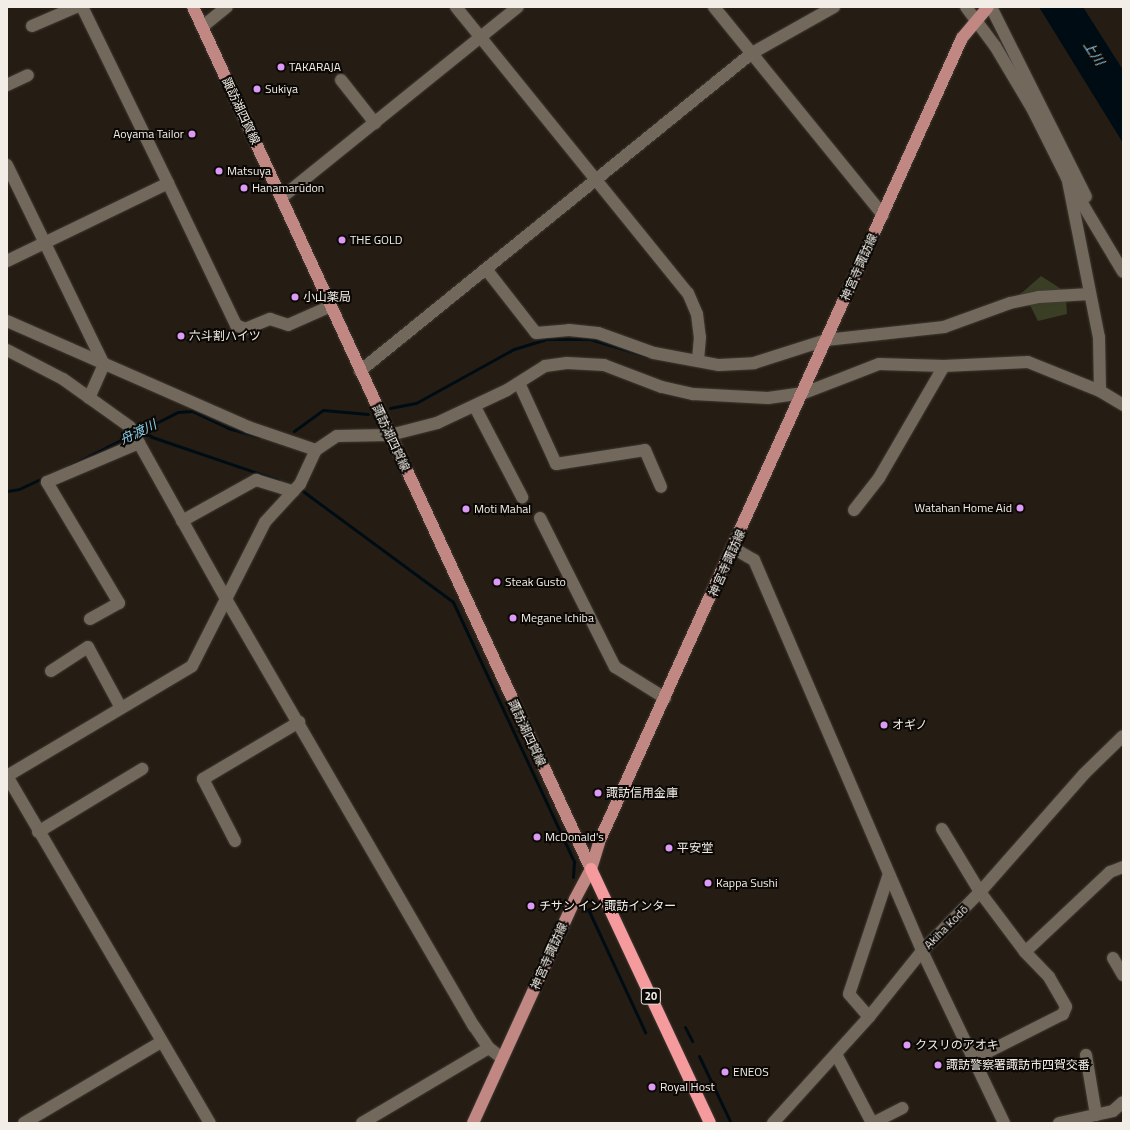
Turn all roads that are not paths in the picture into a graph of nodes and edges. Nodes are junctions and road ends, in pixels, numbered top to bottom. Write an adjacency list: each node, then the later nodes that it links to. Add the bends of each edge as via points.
1 (76, 7): 12 (street)
2 (82, 7): 23 (street)
3 (193, 7): 13 (main road, 諏訪湖四賀線)
4 (226, 7): 13 (street)
5 (456, 7): 14 (street)
6 (518, 7): 14 (street)
7 (714, 7): 15 (street)
8 (834, 7): 15 (street)
9 (966, 7): 11 (street)
10 (991, 7): 26 (street, via 1073,168 1089,203)
11 (981, 14): 21 (street); 25 (main road, 神宮寺諏訪線, via 962,38 944,85)
12 (32, 26)
13 (202, 27): 24 (main road, 諏訪湖四賀線)
14 (480, 38): 19 (street); 22 (street)
15 (752, 53): 22 (street); 25 (street)
16 (28, 75): 18 (street)
17 (341, 80): 19 (street)
18 (7, 85)
19 (375, 123): 24 (street)
20 (7, 165): 27 (street)
21 (1067, 178): 26 (street); 31 (street)
22 (597, 180): 29 (street); 36 (street, via 693,301 700,337)
23 (168, 183): 27 (street); 32 (street, via 236,325 245,329 270,319 288,325)
24 (281, 198): 32 (main road, 諏訪湖四賀線)
25 (882, 215): 34 (main road, 神宮寺諏訪線)
26 (1089, 215): 30 (street)
27 (45, 243): 28 (street); 37 (street)
28 (7, 261)
29 (486, 269): 36 (street, via 536,333 569,330 598,333 654,353); 39 (street)
30 (1123, 272)
31 (1090, 294): 34 (street, via 1039,296 1010,303 944,327); 41 (street, via 1099,336)
32 (331, 306): 39 (main road, 諏訪湖四賀線)
33 (7, 321): 37 (street)
34 (826, 340): 36 (street, via 740,366); 42 (main road, 神宮寺諏訪線)
35 (7, 350): 43 (street, via 63,379)
36 (698, 361)
37 (104, 366): 43 (street); 48 (street, via 248,427)
38 (944, 366): 41 (street, via 1028,362); 42 (street, via 880,364); 52 (street, via 879,478)
39 (360, 371): 46 (main road, 諏訪湖四賀線)
40 (519, 383): 42 (street, via 545,366 567,362 604,365 662,387 693,394 768,398); 45 (street); 49 (street, via 556,464 645,450)
41 (1100, 391): 44 (street)
42 (804, 393): 55 (main road, 神宮寺諏訪線)
43 (89, 398): 47 (street, via 130,428)
44 (1123, 405)
45 (475, 407): 46 (street, via 437,423); 51 (street)
46 (390, 435): 48 (street, via 337,436); 69 (main road, 諏訪湖四賀線)
47 (138, 441): 54 (street); 57 (street, via 47,482 119,603)
48 (316, 450): 50 (street)
49 (661, 487)
50 (296, 488): 54 (street, via 256,480); 56 (street, via 264,522)
51 (522, 497)
52 (854, 510)
53 (540, 518): 59 (street, via 615,668)
54 (182, 521): 56 (street)
55 (733, 548): 59 (main road, 神宮寺諏訪線); 70 (street, via 754,560)
56 (226, 599): 60 (street, via 192,666); 61 (street)
57 (90, 619)
58 (51, 671): 60 (street, via 88,647)
59 (665, 698): 69 (main road, 神宮寺諏訪線, via 600,842)
60 (121, 708): 64 (street)
61 (299, 722): 67 (street, via 203,779); 78 (street)
62 (1123, 736): 71 (street, Akiha Kodō, via 1084,774)
63 (142, 769): 66 (street)
64 (7, 776): 66 (street)
65 (942, 829): 71 (street)
66 (38, 832): 77 (street)
67 (235, 842)
68 (1123, 867): 73 (street, via 1110,872)
69 (591, 869): 81 (main road, 神宮寺諏訪線, via 574,899); 90 (highway, 20)
70 (889, 874): 72 (street); 76 (street, via 849,994)
71 (980, 892): 72 (street, Akiha Kodō); 73 (street)
72 (922, 951): 76 (street, Akiha Kodō); 82 (street)
73 (1025, 952): 82 (street, via 1049,977 1066,1007 1063,1014)
74 (1113, 958): 75 (street)
75 (1123, 974)
76 (869, 1016): 79 (street, Akiha Kodō)
77 (161, 1042): 86 (street); 87 (street)
78 (489, 1048): 81 (street); 88 (street)
79 (836, 1054): 91 (street, Akiha Kodō); 92 (street)
80 (1086, 1055): 85 (street)
81 (502, 1058): 89 (main road, 神宮寺諏訪線)
82 (974, 1058): 93 (street)
83 (1123, 1102): 85 (street, via 1113,1111)
84 (902, 1108): 92 (street)
85 (1096, 1115): 94 (street)
86 (24, 1123)
87 (210, 1123)
88 (362, 1123)
89 (473, 1123)
90 (710, 1123)
91 (773, 1123)
92 (872, 1123)
93 (1004, 1123)
94 (1059, 1123)

